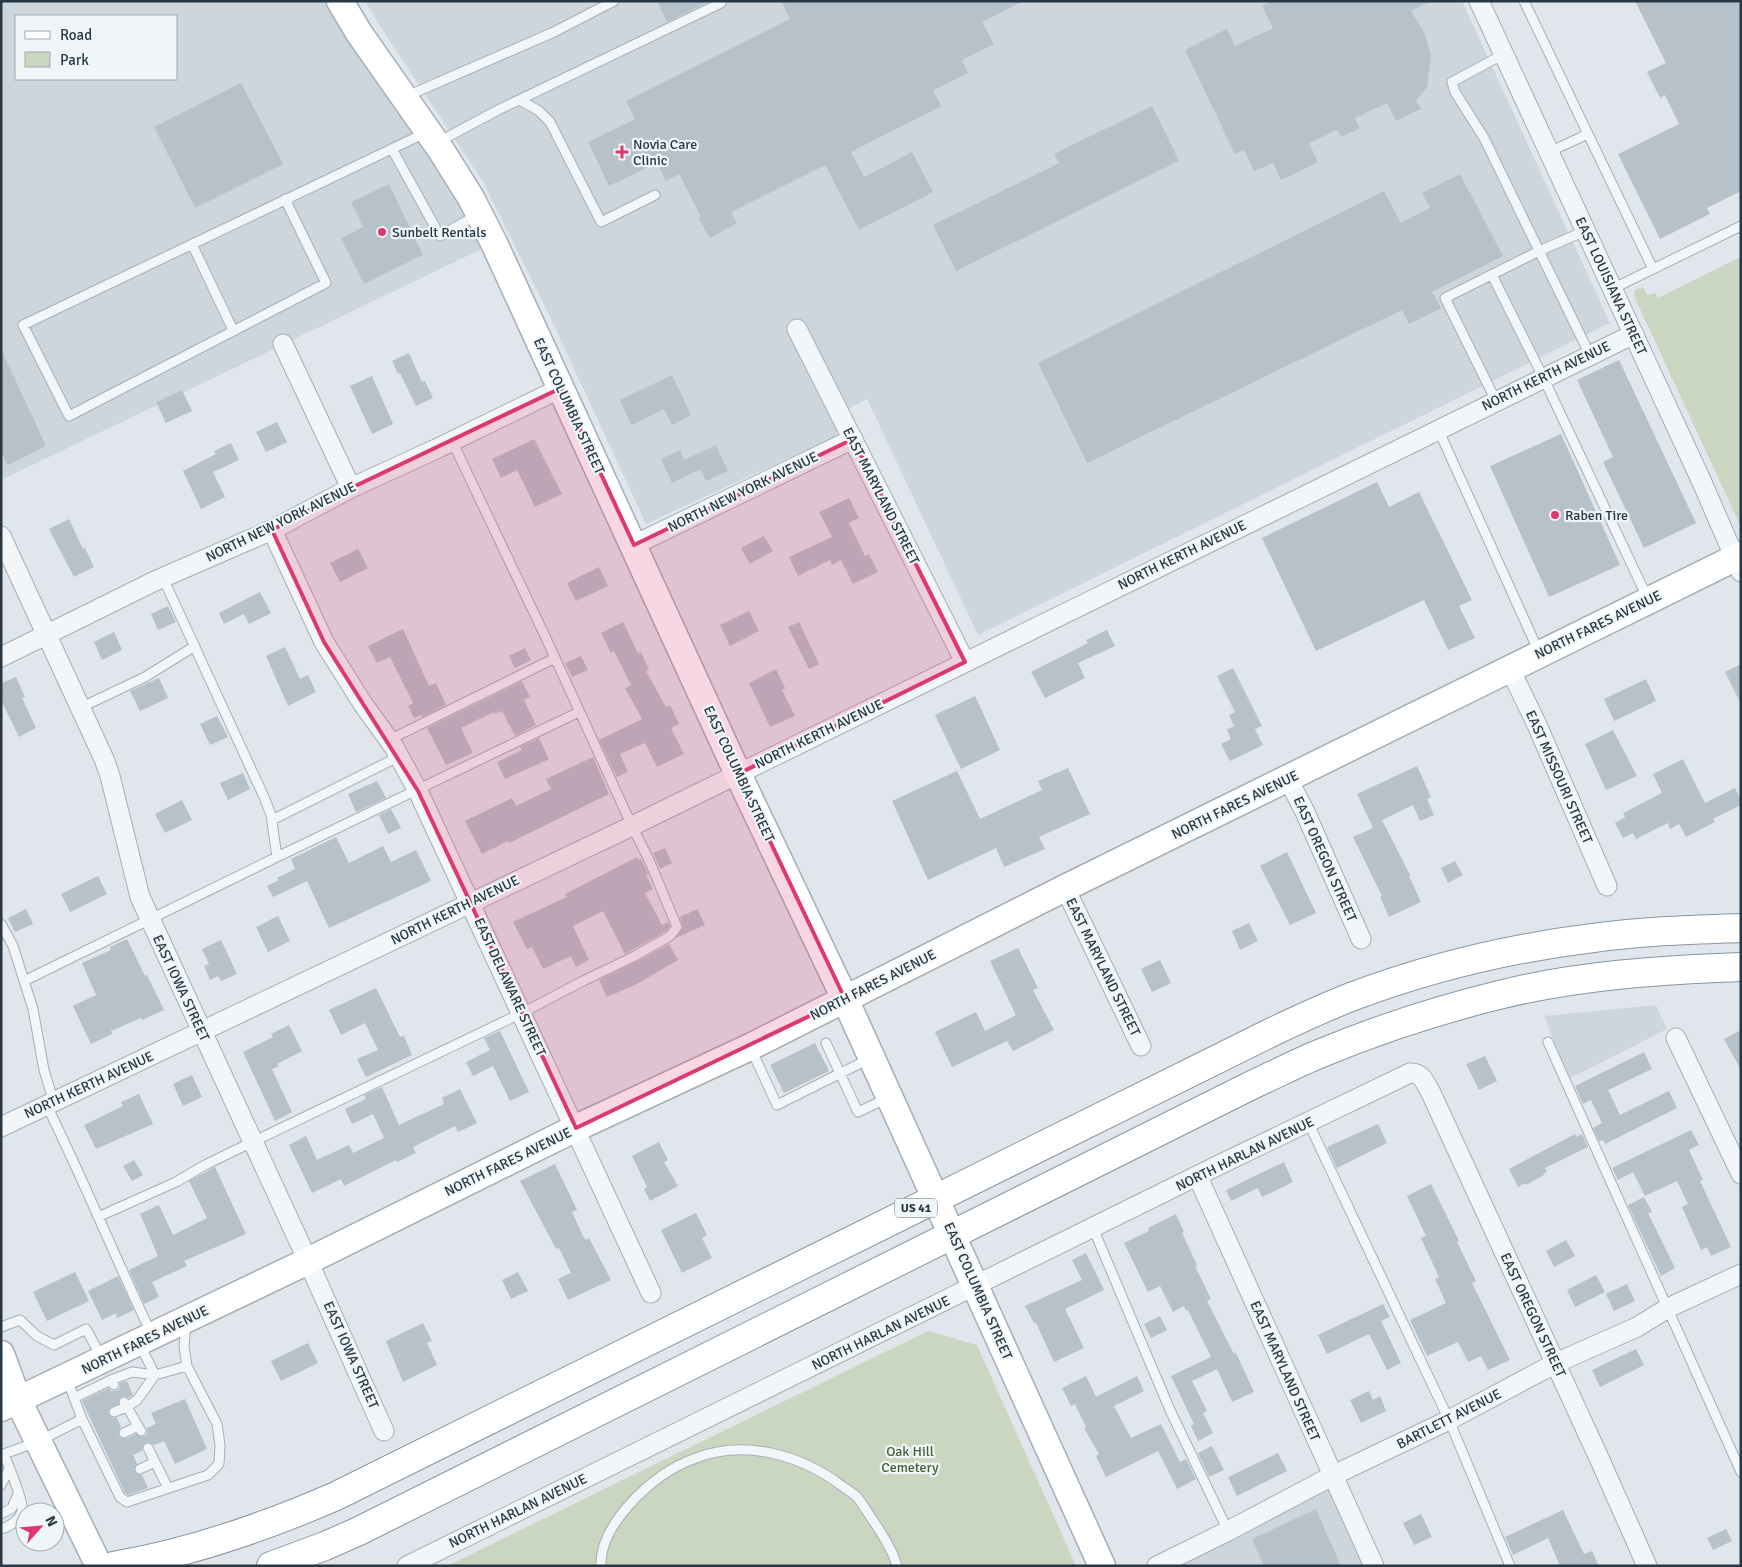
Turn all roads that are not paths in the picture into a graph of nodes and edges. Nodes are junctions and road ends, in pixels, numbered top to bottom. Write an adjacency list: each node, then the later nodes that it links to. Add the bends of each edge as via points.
1 (340, 1): 7 (street, EAST COLUMBIA STREET)
2 (614, 1): 7 (lane, via 554,32)
3 (720, 1): 8 (lane)
4 (1479, 1): 6 (street, EAST LOUISIANA STREET)
5 (1524, 1): 9 (lane)
6 (1504, 54): 12 (street, EAST LOUISIANA STREET); 19 (lane, via 1452,82 1484,138)
7 (404, 97): 10 (street, EAST COLUMBIA STREET)
8 (520, 100): 10 (lane); 13 (lane, via 550,122 601,222)
9 (1588, 134): 12 (lane); 20 (lane)
10 (432, 137): 11 (lane); 15 (street, EAST COLUMBIA STREET)
11 (392, 149): 14 (lane); 15 (lane, via 440,236)
12 (1549, 152): 17 (street, EAST LOUISIANA STREET)
13 (655, 195)
14 (285, 199): 18 (lane); 24 (lane, via 326,283)
15 (479, 214): 29 (street, EAST COLUMBIA STREET)
16 (1741, 226): 20 (lane)
17 (1585, 231): 19 (lane); 22 (street, EAST LOUISIANA STREET)
18 (192, 244): 24 (lane); 24 (lane, via 23,325 69,416)
19 (1539, 251): 21 (lane); 27 (lane)
20 (1653, 269): 22 (lane)
21 (1492, 274): 28 (lane); 30 (lane, via 1445,298)
22 (1612, 289): 25 (street, EAST LOUISIANA STREET)
23 (797, 329): 32 (street, EAST MARYLAND STREET)
24 (233, 330)
25 (1634, 334): 27 (street, NORTH KERTH AVENUE); 38 (street, EAST LOUISIANA STREET)
26 (283, 344): 34 (street)
27 (1590, 355): 28 (street, NORTH KERTH AVENUE)
28 (1544, 377): 30 (street, NORTH KERTH AVENUE); 40 (lane)
29 (561, 388): 33 (street, NORTH NEW YORK AVENUE); 37 (street, EAST COLUMBIA STREET)
30 (1496, 400): 31 (street, NORTH KERTH AVENUE)
31 (1438, 429): 43 (lane); 46 (street, NORTH KERTH AVENUE)
32 (853, 439): 37 (street, NORTH NEW YORK AVENUE); 46 (street, EAST MARYLAND STREET)
33 (452, 441): 34 (street, NORTH NEW YORK AVENUE); 45 (lane)
34 (350, 488): 35 (street, NORTH NEW YORK AVENUE)
35 (272, 530): 39 (street, NORTH NEW YORK AVENUE); 50 (street, EAST DELAWARE STREET, via 324,642)
36 (1, 536): 41 (street, EAST IOWA STREET)
37 (634, 545): 52 (street, EAST COLUMBIA STREET)
38 (1739, 562): 40 (street, NORTH FARES AVENUE)
39 (162, 578): 41 (street, NORTH NEW YORK AVENUE); 42 (lane)
40 (1649, 600): 43 (street, NORTH FARES AVENUE)
41 (46, 634): 44 (street, NORTH NEW YORK AVENUE); 48 (street, EAST IOWA STREET)
42 (195, 646): 48 (lane, via 145,677); 55 (lane)
43 (1540, 654): 47 (street, NORTH FARES AVENUE)
44 (1, 657)
45 (555, 658): 49 (lane); 50 (lane)
46 (965, 662): 52 (street, NORTH KERTH AVENUE)
47 (1510, 669): 53 (street, NORTH FARES AVENUE); 58 (street, EAST MISSOURI STREET)
48 (80, 708): 61 (street, EAST IOWA STREET, via 110,776 140,897)
49 (580, 712): 54 (lane); 56 (lane)
50 (389, 740): 51 (street, EAST DELAWARE STREET)
51 (400, 756): 54 (street, EAST DELAWARE STREET); 55 (lane)
52 (738, 774): 56 (street, NORTH KERTH AVENUE); 67 (street, EAST COLUMBIA STREET)
53 (1288, 779): 59 (street, NORTH FARES AVENUE); 64 (street, EAST OREGON STREET)
54 (418, 791): 57 (lane); 60 (street, EAST DELAWARE STREET)
55 (272, 820): 57 (lane)
56 (632, 826): 60 (street, NORTH KERTH AVENUE); 68 (lane, via 677,927 670,936 633,957)
57 (277, 857): 61 (lane)
58 (1607, 886)
59 (1065, 888): 67 (street, NORTH FARES AVENUE); 73 (street, EAST MARYLAND STREET)
60 (470, 903): 68 (street, EAST DELAWARE STREET); 69 (street, NORTH KERTH AVENUE)
61 (150, 920): 66 (lane); 69 (street, EAST IOWA STREET)
62 (1, 924): 66 (lane, via 13,946)
63 (1741, 928): 86 (highway, US 41, via 1634,933 1555,943 1426,973 1352,997 1268,1034)
64 (1361, 939)
65 (1741, 967): 89 (highway, via 1632,973 1563,982 1504,993 1405,1021 1318,1054)
66 (24, 981): 79 (lane, via 33,1009)
67 (845, 999): 74 (street, NORTH FARES AVENUE); 75 (street, EAST COLUMBIA STREET)
68 (522, 1013): 82 (street, EAST DELAWARE STREET); 83 (lane)
69 (202, 1032): 79 (street, NORTH KERTH AVENUE); 83 (street, EAST IOWA STREET)
70 (1676, 1038): 84 (street)
71 (1548, 1042): 94 (lane)
72 (826, 1043): 77 (lane)
73 (1141, 1046)
74 (750, 1047): 77 (lane, via 777,1105); 82 (street, NORTH FARES AVENUE)
75 (872, 1057): 77 (lane); 78 (street, EAST COLUMBIA STREET)
76 (1410, 1073): 80 (street, NORTH HARLAN AVENUE); 99 (street, EAST OREGON STREET, via 1421,1076 1430,1093)
77 (839, 1074): 78 (lane, via 858,1112)
78 (890, 1097): 86 (street, EAST COLUMBIA STREET)
79 (50, 1104): 81 (street, NORTH KERTH AVENUE); 87 (lane)
80 (1308, 1122): 85 (street, NORTH HARLAN AVENUE); 107 (lane)
81 (1, 1127)
82 (576, 1128): 90 (street, NORTH FARES AVENUE); 93 (street, EAST DELAWARE STREET)
83 (253, 1142): 87 (lane); 90 (street, EAST IOWA STREET)
84 (1741, 1174)
85 (1198, 1177): 88 (street, NORTH HARLAN AVENUE); 118 (street, EAST MARYLAND STREET)
86 (936, 1198): 89 (street, EAST COLUMBIA STREET); 126 (highway, US 41, via 328,1499 268,1524 190,1549)
87 (98, 1217): 97 (lane)
88 (1093, 1228): 92 (street, NORTH HARLAN AVENUE); 124 (lane, via 1170,1410)
89 (952, 1235): 92 (street, EAST COLUMBIA STREET); 127 (highway, via 359,1531)
90 (308, 1261): 95 (street, NORTH FARES AVENUE); 109 (street, EAST IOWA STREET)
91 (1741, 1274): 94 (street, BARTLETT AVENUE)
92 (975, 1287): 128 (street, NORTH HARLAN AVENUE); 131 (street, EAST COLUMBIA STREET)
93 (651, 1293)
94 (1668, 1308): 99 (street, BARTLETT AVENUE, via 1637,1327); 117 (lane)
95 (187, 1320): 97 (street, NORTH FARES AVENUE); 100 (lane, via 184,1347)
96 (1, 1327): 101 (lane, via 20,1320 36,1336 54,1345 86,1329)
97 (146, 1340): 101 (street, NORTH FARES AVENUE); 102 (lane)
98 (2, 1359): 104 (street)
99 (1556, 1363): 107 (street, BARTLETT AVENUE); 135 (street, EAST OREGON STREET)
100 (187, 1366): 102 (lane); 120 (lane, via 217,1424 219,1464 208,1475)
101 (109, 1375): 102 (lane, via 132,1372); 103 (street, NORTH FARES AVENUE)
102 (155, 1375): 105 (lane, via 137,1400)
103 (70, 1388): 104 (street, NORTH FARES AVENUE); 108 (lane)
104 (10, 1404): 111 (street)
105 (126, 1404): 106 (lane); 110 (lane, via 140,1429)
106 (114, 1412)
107 (1449, 1420): 118 (street, BARTLETT AVENUE); 134 (lane)
108 (86, 1422): 111 (lane); 120 (lane, via 120,1497 127,1502)
109 (384, 1431)
110 (124, 1433)
111 (38, 1442): 113 (lane); 125 (street)
112 (148, 1448): 114 (lane)
113 (3, 1455): 115 (lane)
114 (155, 1462): 116 (lane); 120 (lane)
115 (9, 1469): 119 (lane); 121 (lane)
116 (140, 1469)
117 (1741, 1472)
118 (1332, 1476): 124 (street, BARTLETT AVENUE); 133 (street, EAST MARYLAND STREET)
119 (1, 1485)
120 (168, 1488)
121 (18, 1494): 122 (lane, via 12,1508); 123 (lane, via 22,1512)
122 (1, 1514)
123 (1, 1529)
124 (1228, 1531): 132 (street, BARTLETT AVENUE)
125 (98, 1566)
126 (113, 1566)
127 (272, 1566)
128 (406, 1566)
129 (600, 1566): 130 (lane, via 605,1540 620,1516 638,1494 659,1477 696,1458 722,1451 751,1450 791,1457 826,1474 857,1497 877,1525)
130 (897, 1566)
131 (1102, 1566)
132 (1157, 1566)
133 (1374, 1566)
134 (1510, 1566)
135 (1647, 1566)

